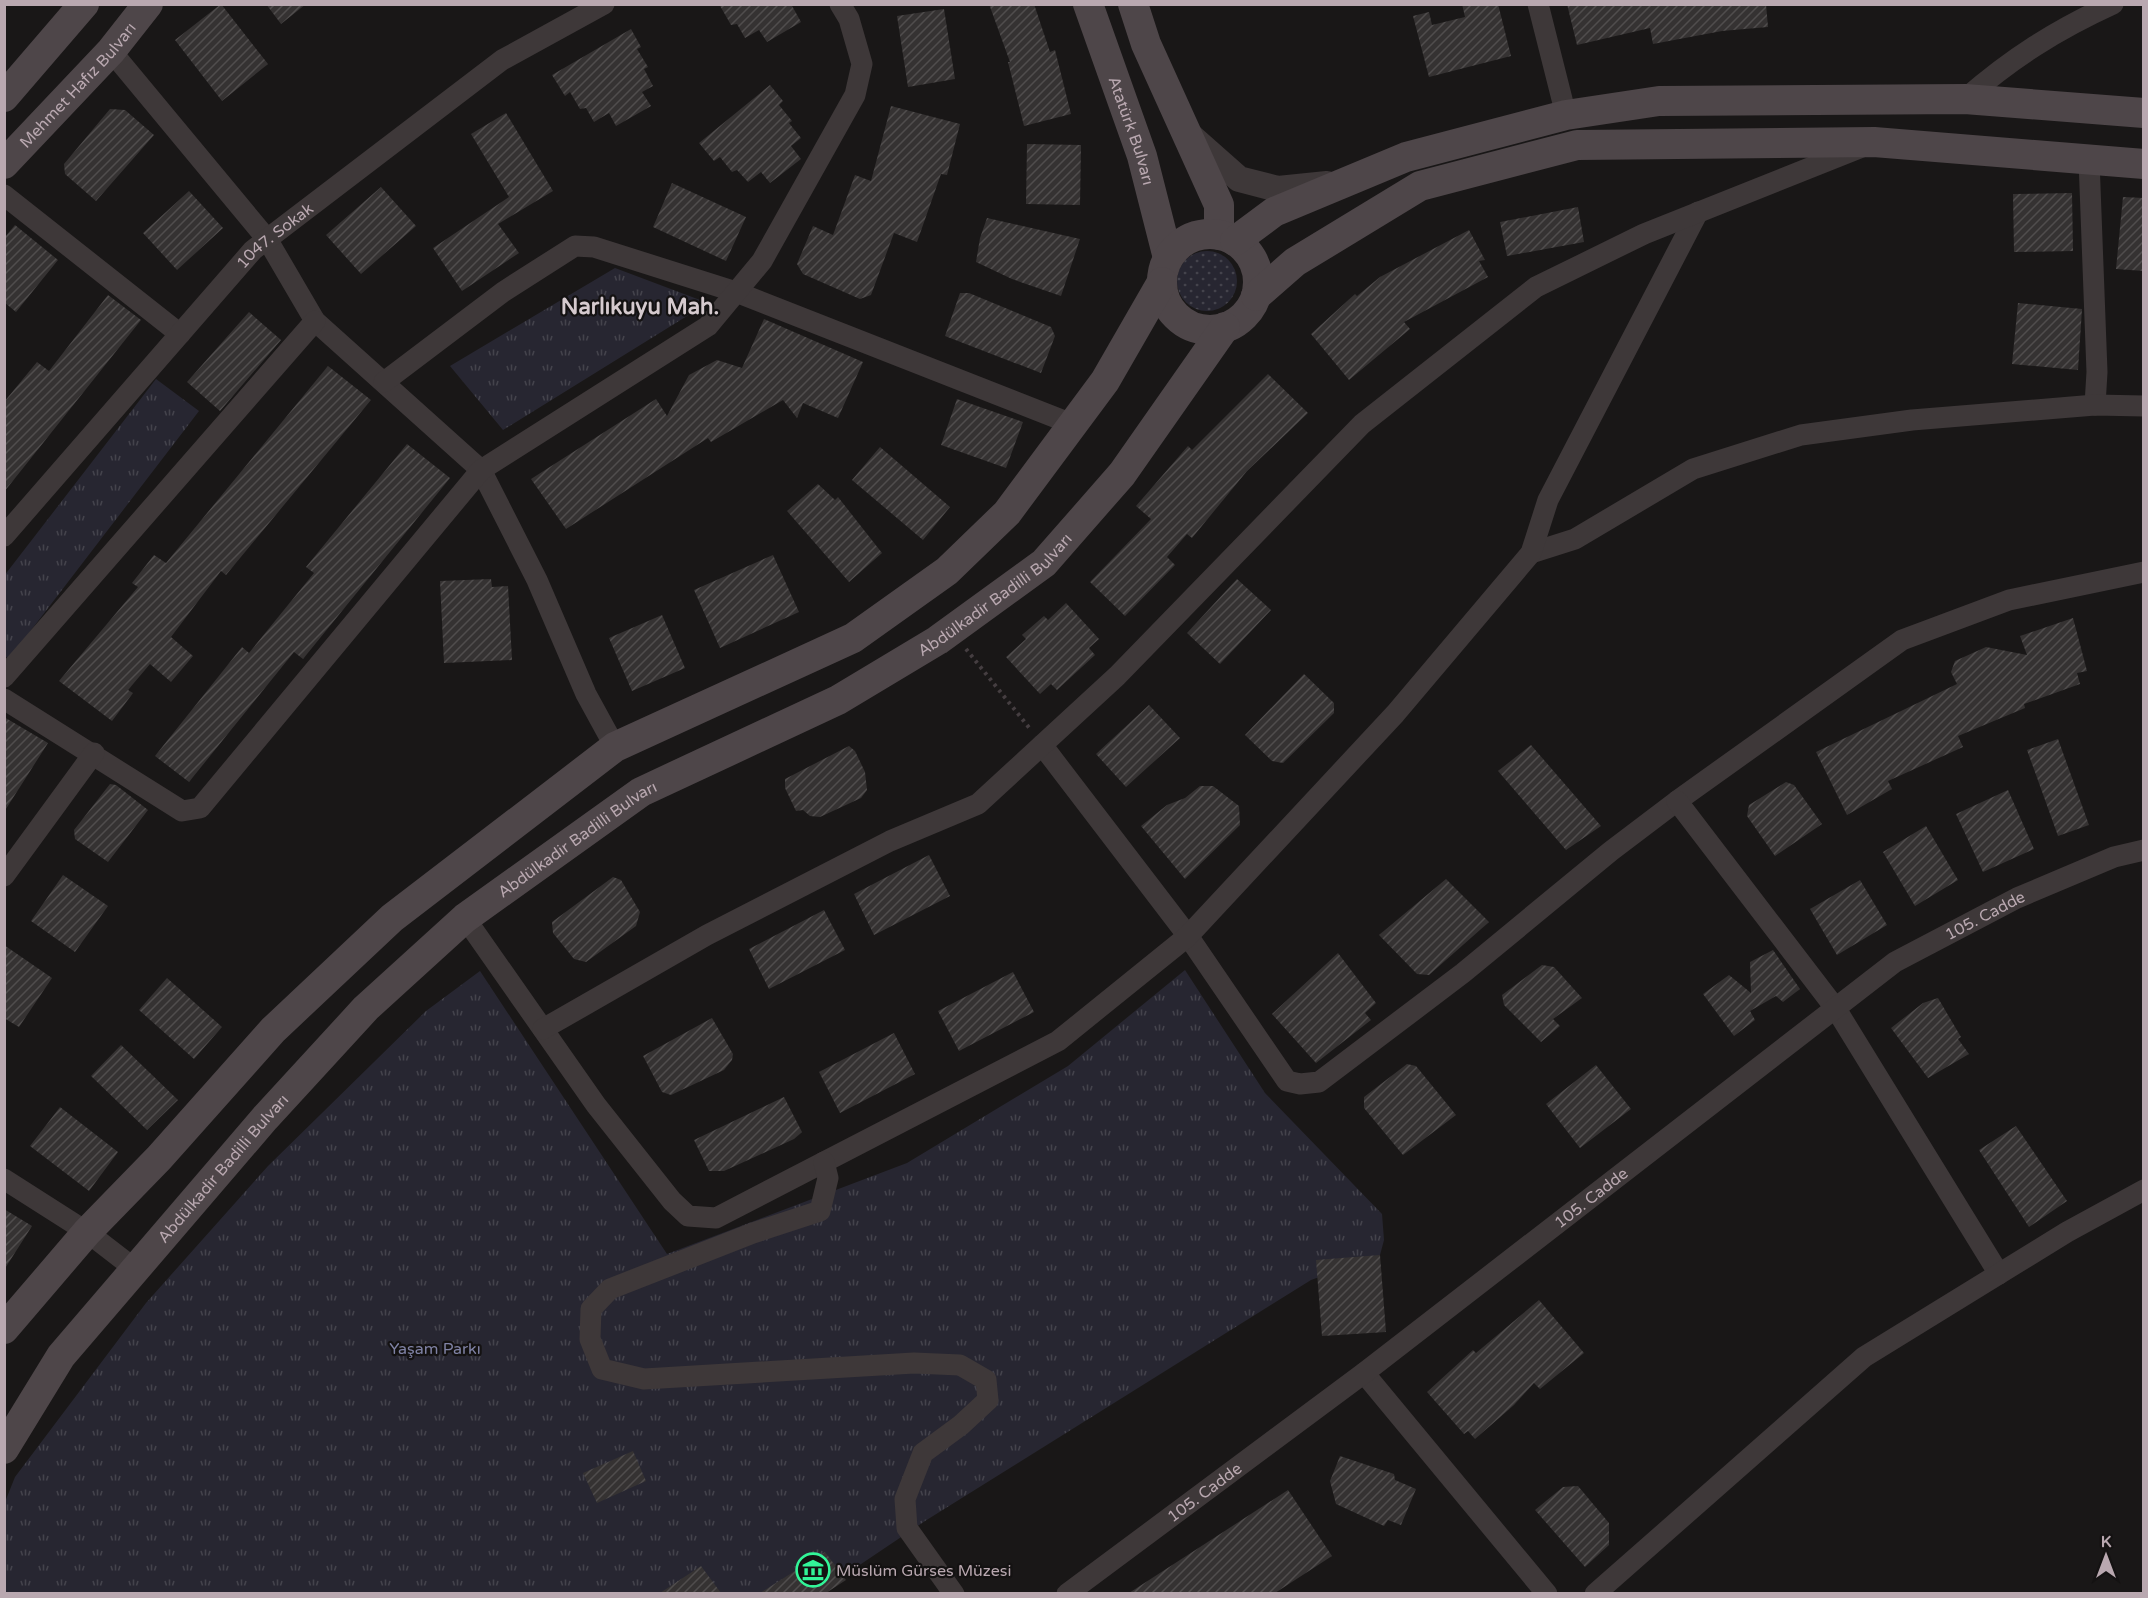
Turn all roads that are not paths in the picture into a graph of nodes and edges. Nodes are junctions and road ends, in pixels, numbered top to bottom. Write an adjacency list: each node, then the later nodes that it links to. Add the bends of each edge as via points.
1 (148, 4): 9 (main road, Mehmet Hafız Bulvarı)
2 (604, 4): 23 (street, 1047. Sokak, via 502,60)
3 (840, 4): 25 (street, via 849,19 862,64 855,95 762,261)
4 (1088, 4): 24 (main road, Atatürk Bulvarı, via 1142,156)
5 (1133, 4): 14 (main road, via 1146,44)
6 (1538, 4): 13 (street)
7 (2113, 4): 11 (street, via 2067,25 2006,64)
8 (83, 5): 10 (main road)
9 (111, 51): 17 (main road, Mehmet Hafız Bulvarı); 23 (street)
10 (4, 97)
11 (1965, 99): 12 (main road); 13 (main road, via 1659,101)
12 (2144, 113)
13 (1566, 115): 19 (main road, via 1406,157)
14 (1186, 132): 19 (street, via 1239,179 1278,189); 22 (main road, via 1219,205)
15 (1874, 142): 16 (main road); 21 (street); 26 (main road, via 1577,145 1420,186 1295,262)
16 (2089, 160): 18 (main road); 31 (street)
17 (4, 164)
18 (2144, 164)
19 (1348, 182): 22 (main road, via 1274,212)
20 (4, 195): 29 (street)
21 (1698, 212): 36 (street, via 1548,500); 40 (street, via 1644,234 1536,288 1362,424 1117,676)
22 (1227, 238): 24 (main road, via 1196,236 1185,241); 26 (main road, via 1252,259 1257,271)
23 (267, 239): 27 (street); 29 (street, 1047. Sokak)
24 (1165, 270): 28 (main road, via 1164,297 1182,321 1210,329); 33 (main road, via 1105,381)
25 (736, 292): 30 (street, via 594,247 575,246 503,292); 33 (street); 34 (street, via 708,326)
26 (1256, 296): 28 (main road, via 1239,320)
27 (315, 321): 30 (street); 38 (street)
28 (1225, 327): 46 (main road, Abdülkadir Badilli Bulvarı, via 1122,474 1044,563 951,631 838,700 640,792)
29 (180, 334): 35 (street, 1047. Sokak)
30 (384, 382): 34 (street)
31 (2095, 405): 32 (street); 36 (street, via 1912,420 1801,435 1693,469 1575,539)
32 (2144, 406)
33 (1072, 424): 41 (main road, via 1007,513 938,578 853,638)
34 (481, 470): 41 (street, via 537,580 586,694); 42 (street, via 200,808 182,811)
35 (4, 536)
36 (1531, 554): 47 (street, via 1395,714)
37 (2144, 572): 43 (street, via 2009,600 1902,640)
38 (4, 676)
39 (4, 699): 42 (street)
40 (1042, 745): 47 (street); 49 (street, via 978,804 890,842 707,935)
41 (615, 747): 53 (main road, via 392,918 273,1030)
42 (94, 753): 45 (street)
43 (1677, 801): 47 (street, via 1463,973 1319,1082 1287,1081); 48 (street)
44 (2144, 850): 48 (street, 105. Cadde, via 2114,858 2016,898 1895,962)
45 (4, 876)
46 (465, 918): 49 (street); 54 (main road, Abdülkadir Badilli Bulvarı, via 366,1008)
47 (1188, 936): 50 (street, via 1058,1041)
48 (1836, 1009): 55 (street); 57 (street, 105. Cadde)
49 (543, 1029): 50 (street, via 596,1105 688,1216 716,1218)
50 (824, 1162): 59 (street, via 828,1178 820,1211 610,1289 591,1309 590,1339 602,1369 644,1379 914,1363 960,1365 986,1380 988,1400 923,1453 905,1499 907,1528)
51 (4, 1179): 53 (street)
52 (2144, 1190): 55 (street)
53 (87, 1232): 54 (street); 56 (main road)
54 (135, 1269): 58 (main road, Abdülkadir Badilli Bulvarı, via 61,1356)
55 (1999, 1274): 62 (street, via 1864,1357)
56 (4, 1329)
57 (1364, 1373): 60 (street, 105. Cadde); 61 (street)
58 (4, 1449)
59 (954, 1593)
60 (1067, 1593)
61 (1547, 1593)
62 (1595, 1593)

